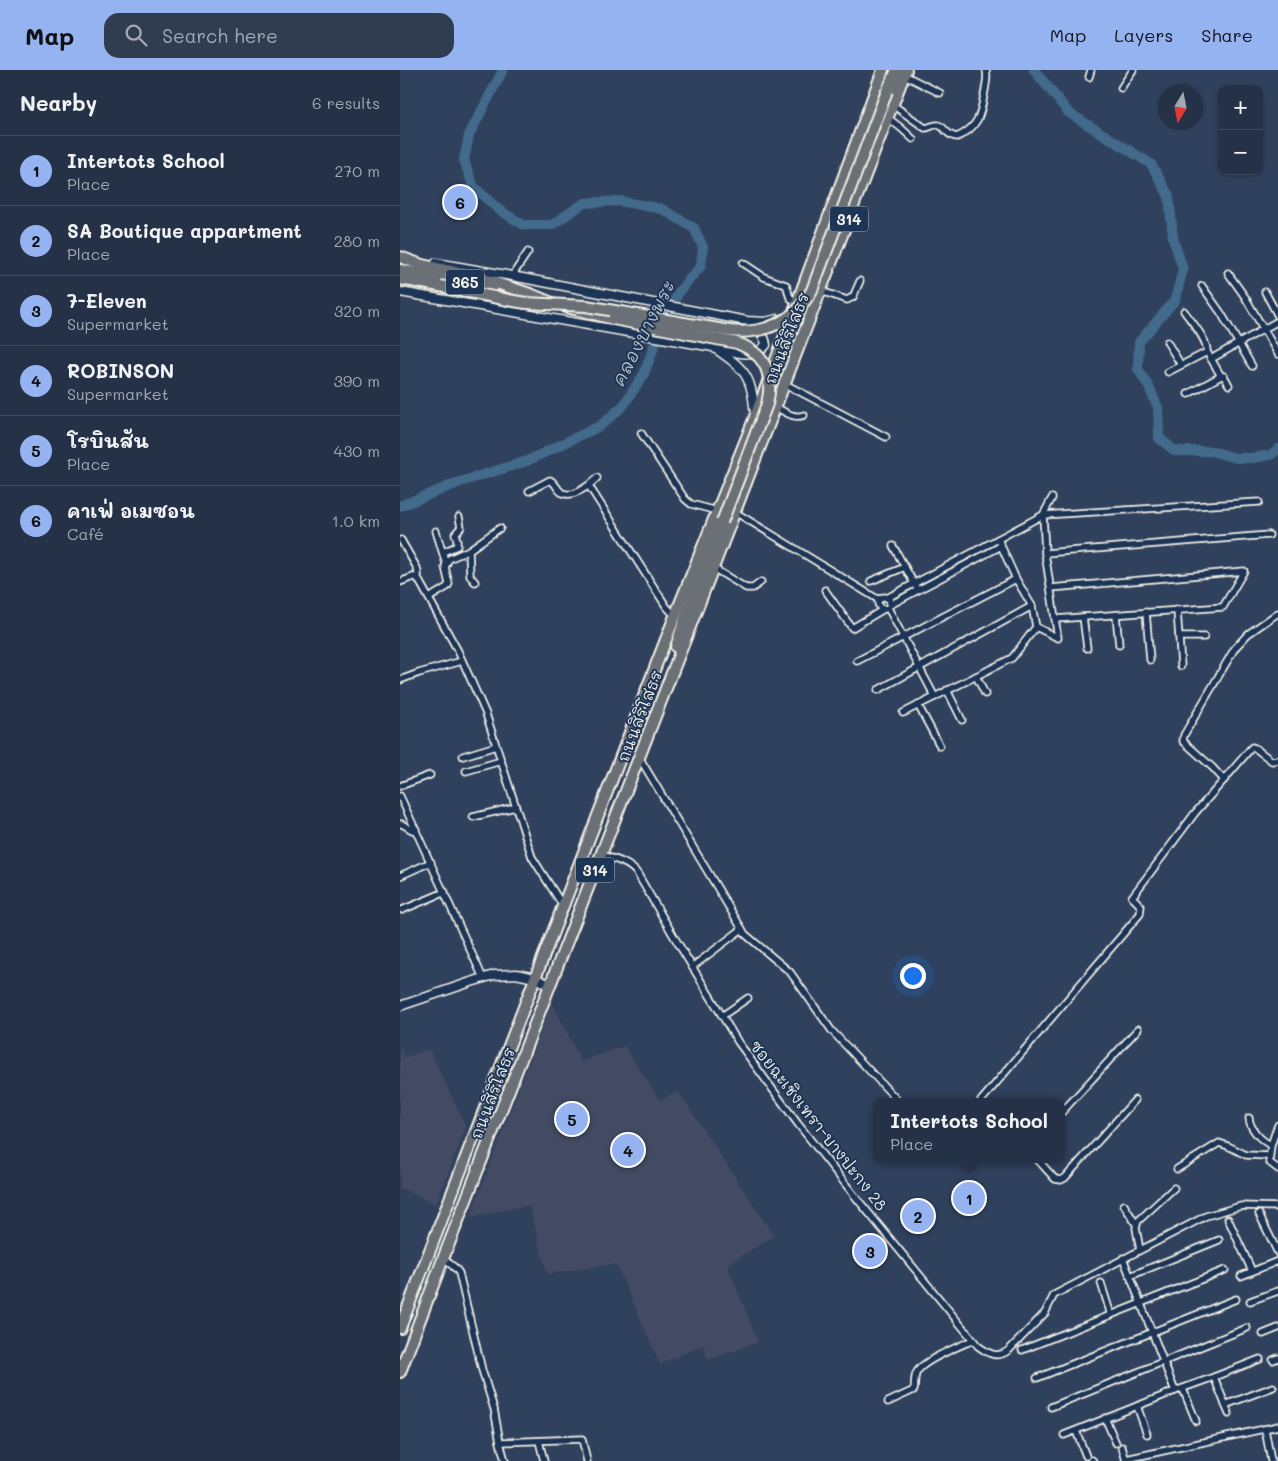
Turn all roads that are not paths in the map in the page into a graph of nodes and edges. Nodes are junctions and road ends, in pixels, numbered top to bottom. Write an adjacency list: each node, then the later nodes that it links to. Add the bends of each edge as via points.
1 (883, 70): 25 (highway, ถนนสิริโสธร / 314)
2 (986, 70): 9 (street, via 982,110 971,128 957,137 935,124 927,129)
3 (1091, 70): 6 (street)
4 (1133, 70): 7 (street)
5 (902, 72): 8 (street); 9 (highway, ถนนสิริโสธร / 314); 18 (highway, bridge, via 887,91 812,290 802,306 781,322 754,331 730,331 586,306 508,300)
6 (1089, 77)
7 (1121, 88)
8 (940, 93)
9 (893, 105): 10 (highway, ถนนสิริโสธร / 314)
10 (888, 118): 11 (street); 21 (highway, ถนนสิริโสธร / 314)
11 (914, 139)
12 (528, 252): 17 (street)
13 (400, 257): 17 (main road, 365); 24 (highway)
14 (743, 263): 25 (street, via 764,277 786,285 788,296)
15 (400, 270): 24 (highway, 365)
16 (1228, 273): 30 (street)
17 (512, 276): 27 (main road, 365)
18 (400, 279)
19 (860, 280): 21 (street, via 852,297 847,300)
20 (1202, 286): 33 (street)
21 (820, 291): 34 (highway, ถนนสิริโสธร / 314)
22 (400, 292): 35 (main road, 365)
23 (1265, 292): 28 (street)
24 (530, 294): 114 (highway, bridge, via 613,320 737,343 751,349 764,362 770,380 767,404 686,615)
25 (798, 304): 27 (main road, 365, via 778,319 765,322); 31 (highway, ถนนสิริโสธร / 314)
26 (1184, 311): 36 (street, via 1198,330)
27 (726, 316): 35 (main road, via 759,331 766,345 762,350 750,353)
28 (1278, 316)
29 (1278, 321): 30 (street)
30 (1263, 329): 33 (street); 37 (street)
31 (784, 340): 34 (highway, via 791,347); 39 (highway, ถนนสิริโสธร / 314)
32 (1167, 342): 40 (street)
33 (1239, 343): 38 (street); 41 (street)
34 (800, 344): 42 (highway, ถนนสิริโสธร / 314)
35 (713, 348): 50 (main road, 365, via 741,368 746,376 753,392)
36 (1207, 352): 38 (street); 40 (street)
37 (1278, 354)
38 (1212, 359): 44 (street)
39 (776, 360): 42 (highway, via 785,359); 50 (highway, ถนนสิริโสธร / 314)
40 (1181, 365): 43 (street)
41 (1252, 366)
42 (791, 368): 45 (highway, ถนนสิริโสธร / 314)
43 (1168, 372)
44 (1221, 376): 46 (street); 47 (street)
45 (785, 384): 48 (highway, ถนนสิริโสธร / 314); 52 (street)
46 (1229, 385)
47 (1188, 394)
48 (776, 407): 49 (street, via 794,416); 59 (highway, ถนนสิริโสธร / 314)
49 (804, 415)
50 (755, 417): 58 (highway, ถนนสิริโสธร / 314)
51 (641, 433): 58 (street, via 685,499 691,504)
52 (886, 437)
53 (597, 478): 54 (street)
54 (589, 486): 55 (street, via 563,494 550,480); 94 (street)
55 (529, 491)
56 (1052, 498): 60 (street)
57 (1259, 502): 60 (street)
58 (717, 511): 94 (highway, ถนนสิริโสธร / 314)
59 (735, 512): 74 (highway, ถนนสิริโสธร / 314); 87 (street)
60 (1043, 515): 65 (street); 71 (street)
61 (459, 517): 70 (street, via 461,527 455,534 457,546)
62 (500, 528): 69 (street)
63 (436, 531): 70 (street)
64 (1269, 534): 71 (street)
65 (998, 539): 68 (street); 81 (street)
66 (401, 540): 76 (street, via 417,568)
67 (893, 546): 73 (street)
68 (1001, 546): 75 (street); 84 (street)
69 (469, 550): 72 (street, via 449,559); 79 (street, via 470,576)
70 (442, 552): 72 (street)
71 (1045, 553): 82 (street)
72 (446, 564): 85 (street, via 449,584)
73 (905, 567): 77 (street); 81 (street)
74 (713, 568): 80 (street, via 746,588); 114 (highway, ถนนสิริโสธร / 314)
75 (1016, 578): 88 (street); 100 (street)
76 (418, 579): 78 (street, via 413,577); 85 (street)
77 (871, 581)
78 (400, 582)
79 (475, 582)
80 (761, 582)
81 (914, 584): 84 (street); 86 (street)
82 (1051, 588): 90 (street, via 1244,571 1223,607); 96 (street)
83 (825, 590): 89 (street, via 852,628)
84 (918, 591): 89 (street)
85 (429, 598): 104 (street)
86 (887, 598): 87 (street); 89 (street, via 890,600)
87 (879, 600): 89 (street, via 878,606)
88 (1032, 606): 97 (street); 107 (street)
89 (887, 607): 100 (street)
90 (1177, 610): 91 (street); 98 (street)
91 (1146, 612): 93 (street); 103 (street)
92 (1278, 613): 126 (street, via 1248,634 1235,648 1184,735 1183,741)
93 (1116, 614): 95 (street); 101 (street)
94 (675, 616): 137 (highway, ถนนสิริโสธร / 314)
95 (1083, 617): 96 (street); 102 (street)
96 (1055, 619): 97 (street, via 1058,638)
97 (1036, 627): 108 (street, via 1012,658)
98 (1179, 637): 99 (street); 106 (street)
99 (1204, 637)
100 (903, 638): 105 (street); 107 (street)
101 (1119, 645)
102 (1087, 648)
103 (1150, 660)
104 (462, 661): 109 (street); 118 (street, via 486,714)
105 (857, 661)
106 (1181, 666)
107 (920, 668): 110 (street); 113 (street)
108 (976, 676): 111 (street); 112 (street)
109 (400, 678)
110 (878, 690)
111 (947, 690): 113 (street); 117 (street)
112 (985, 694)
113 (935, 697): 115 (street)
114 (662, 698): 121 (highway, ถนนสิริโสธร / 314)
115 (918, 705): 116 (street); 119 (street)
116 (903, 713)
117 (962, 720)
118 (496, 746): 120 (street); 123 (street)
119 (940, 746)
120 (463, 756)
121 (639, 757): 133 (highway, ถนนสิริโสธร / 314); 139 (street)
122 (1278, 760): 126 (street, via 1272,761 1252,747)
123 (501, 761): 124 (street); 129 (street)
124 (466, 771)
125 (430, 775): 127 (street)
126 (1224, 780): 149 (street, via 1132,897 1141,906 1140,914)
127 (400, 786)
128 (400, 796): 132 (street)
129 (515, 807): 130 (street); 137 (street, via 532,857)
130 (473, 817)
131 (400, 824): 132 (street)
132 (416, 829): 134 (street)
133 (601, 855): 140 (street, ซอยฉะเชิงเทรา-บางปะกง 28, via 634,869); 143 (highway, ถนนสิริโสธร / 314)
134 (431, 862): 135 (street); 136 (street)
135 (400, 876)
136 (445, 892): 138 (street); 141 (street)
137 (563, 906): 142 (highway, ถนนสิริโสธร / 314)
138 (402, 910)
139 (742, 930): 140 (street); 148 (street, via 782,963 832,1030)
140 (692, 966): 146 (street, ซอยฉะเชิงเทรา-บางปะกง 28)
141 (483, 978): 142 (main road, via 516,974); 145 (main road)
142 (535, 978): 143 (main road); 181 (highway, ถนนสิริโสธร / 314)
143 (550, 985): 169 (highway, ถนนสิริโสธร / 314)
144 (748, 998): 146 (street)
145 (400, 1006)
146 (722, 1016): 186 (street, ซอยฉะเชิงเทรา-บางปะกง 28, via 798,1124)
147 (1138, 1029): 151 (street)
148 (895, 1098)
149 (984, 1098)
150 (1134, 1100): 156 (street, via 1065,1178 1054,1179)
151 (1065, 1109)
152 (1249, 1118): 154 (street, via 1263,1141)
153 (1278, 1125): 154 (street)
154 (1272, 1145): 155 (street)
155 (1269, 1156): 157 (street, via 1246,1155 1219,1144); 158 (street, via 1269,1162)
156 (1040, 1163)
157 (1178, 1169)
158 (1278, 1169)
159 (1174, 1188): 164 (street)
160 (1124, 1205): 164 (street)
161 (1278, 1207): 166 (street, ซอยฉะเชิงเทรา-บางปะกง 28, via 1226,1209)
162 (1259, 1214): 167 (street)
163 (1228, 1218): 172 (street)
164 (1136, 1224): 166 (street)
165 (1219, 1240): 173 (street)
166 (1140, 1250): 168 (street, ซอยฉะเชิงเทรา-บางปะกง 28)
167 (1278, 1253)
168 (1123, 1258): 173 (street); 186 (street, ซอยฉะเชิงเทรา-บางปะกง 28, via 1054,1295 1045,1313 1005,1353 988,1353)
169 (443, 1260): 190 (highway, ถนนสิริโสธร / 314); 209 (street, via 457,1268 459,1273)
170 (1278, 1261): 172 (street)
171 (1225, 1270): 179 (street)
172 (1252, 1271): 174 (street)
173 (1130, 1276): 179 (street)
174 (1241, 1276)
175 (1101, 1284): 180 (street)
176 (1278, 1291): 178 (street)
177 (1236, 1299): 184 (street)
178 (1250, 1302)
179 (1140, 1304): 180 (street); 184 (street)
180 (1111, 1315): 187 (street)
181 (400, 1328)
182 (1248, 1328): 189 (street)
183 (1278, 1328): 185 (street)
184 (1151, 1332): 189 (street); 192 (street)
185 (1263, 1334)
186 (973, 1340): 196 (street, via 924,1365 916,1374 914,1390)
187 (1022, 1350)
188 (1260, 1359): 191 (street)
189 (1163, 1361): 195 (street); 199 (street)
190 (400, 1372)
191 (1214, 1377): 194 (street); 197 (street)
192 (1037, 1378)
193 (1273, 1387): 197 (street)
194 (1183, 1389): 195 (street); 202 (street)
195 (1175, 1391): 198 (street)
196 (888, 1402)
197 (1225, 1405): 200 (street)
198 (1137, 1406): 201 (street); 206 (street)
199 (1051, 1407)
200 (1229, 1414)
201 (1106, 1418): 205 (street); 211 (street)
202 (1196, 1421)
203 (1278, 1426): 204 (street)
204 (1265, 1429): 211 (street); 215 (street)
205 (1076, 1431): 207 (street); 210 (street)
206 (1147, 1434)
207 (1064, 1435)
208 (539, 1441): 209 (street); 213 (street); 214 (street, via 582,1439)
209 (500, 1442): 212 (street)
210 (1086, 1456)
211 (1126, 1460)
212 (504, 1461)
213 (544, 1461)
214 (587, 1461)
215 (1271, 1461)

